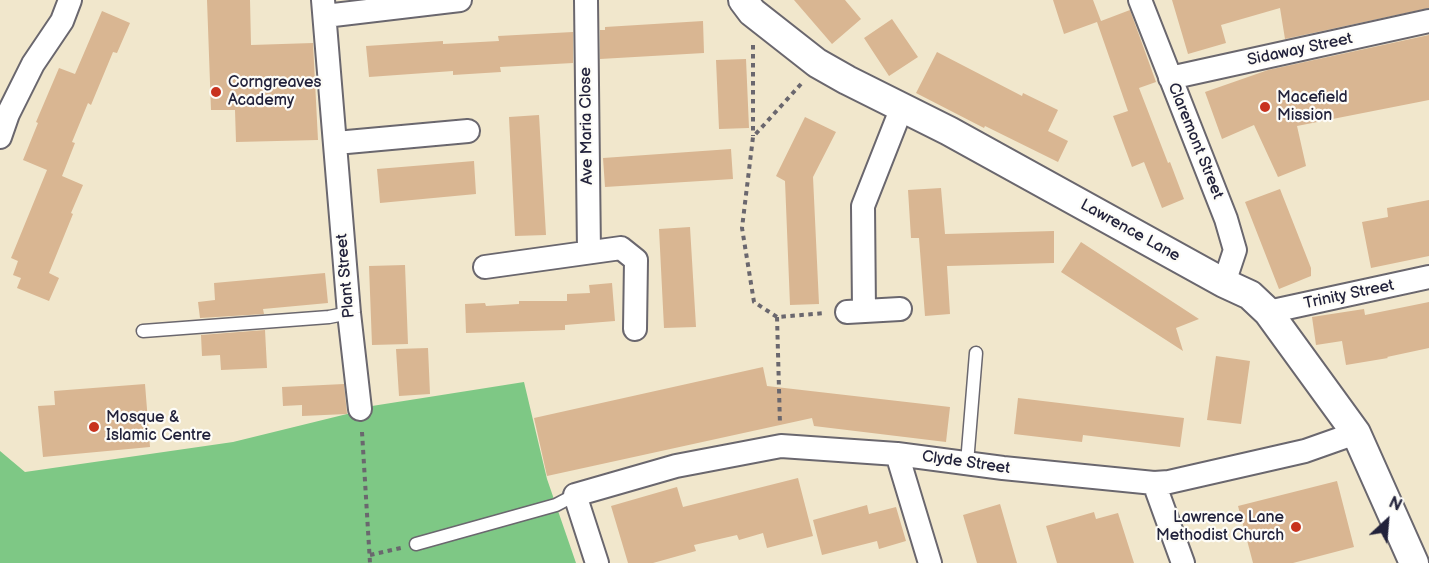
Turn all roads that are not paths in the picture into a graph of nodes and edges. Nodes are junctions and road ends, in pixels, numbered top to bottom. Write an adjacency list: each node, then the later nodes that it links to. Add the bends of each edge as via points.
1 (70, 0): 11 (street, via 62,21 33,64)
2 (586, 0): 13 (street, Ave Maria Close)
3 (1140, 0): 8 (street, Claremont Street)
4 (445, 1): 6 (street, Plant Street)
5 (748, 6): 9 (street, Lawrence Lane, via 817,63)
6 (324, 8): 12 (street, Plant Street)
7 (1429, 21): 8 (street, Sidaway Street)
8 (1170, 78): 16 (street, Claremont Street, via 1235,250)
9 (902, 107): 16 (street, Lawrence Lane); 17 (street, via 863,206 855,311)
10 (468, 132): 12 (street)
11 (0, 137)
12 (336, 143): 19 (street, Plant Street)
13 (589, 252): 14 (street); 20 (street, via 621,248 636,260)
14 (485, 267)
15 (1429, 277): 18 (street, Trinity Street)
16 (1224, 283): 18 (street, Lawrence Lane, via 1250,295)
17 (900, 309)
18 (1268, 312): 24 (street, Lawrence Lane)
19 (349, 313): 21 (lane); 23 (street, Plant Street)
20 (635, 329)
21 (143, 331)
22 (976, 353): 26 (lane)
23 (360, 409)
24 (1356, 433): 27 (street, Clyde Street, via 1305,452); 33 (street, Lawrence Lane)
25 (897, 454): 26 (street, Clyde Street); 28 (street, Clyde Street, via 781,446 676,466); 31 (street)
26 (967, 463): 27 (street, Clyde Street)
27 (1154, 483): 32 (street)
28 (575, 495): 29 (lane, via 556,505); 30 (street)
29 (416, 544)
30 (597, 563)
31 (930, 563)
32 (1184, 563)
33 (1414, 563)

